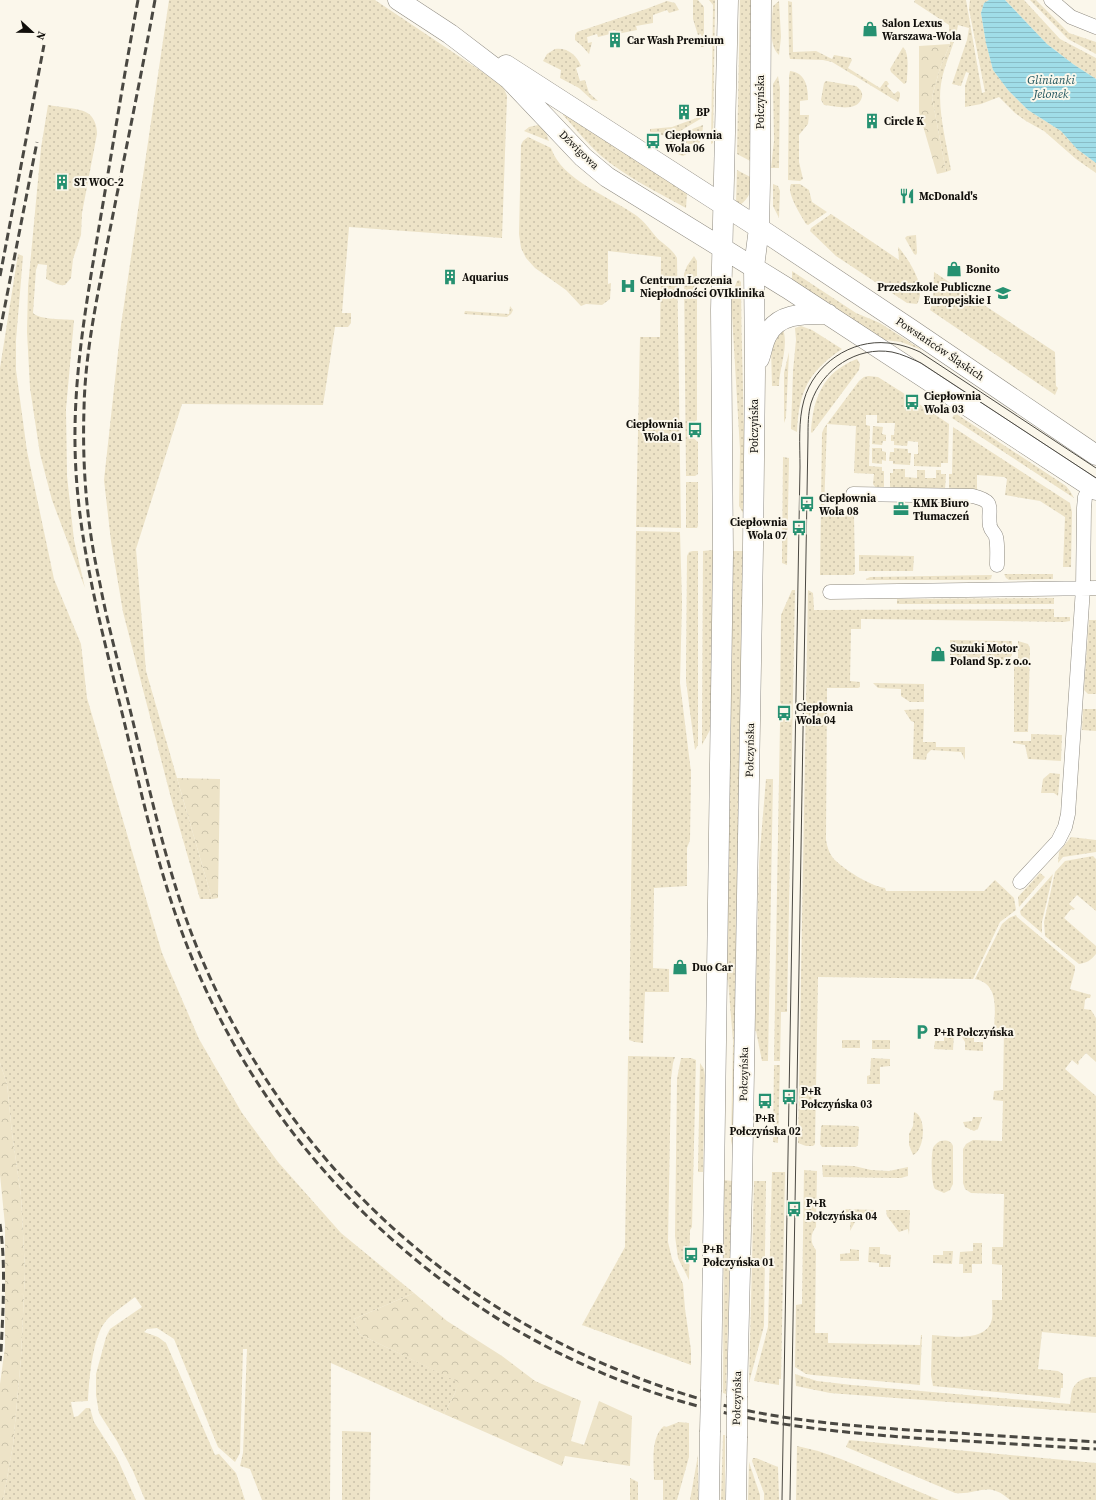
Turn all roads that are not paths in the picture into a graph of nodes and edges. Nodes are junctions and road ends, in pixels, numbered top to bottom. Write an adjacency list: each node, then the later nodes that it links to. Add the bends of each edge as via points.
1 (398, 0): 6 (main road, Dźwigowa)
2 (728, 0): 7 (main road)
3 (760, 0): 8 (main road, Połczyńska)
4 (1051, 0): 5 (street, via 1071,17)
5 (1096, 27)
6 (450, 34): 7 (main road, Dźwigowa, via 489,54); 9 (main road, Dźwigowa, via 509,79 583,157 607,177)
7 (723, 204): 8 (main road, Powstańców Śląskich); 9 (main road)
8 (759, 228): 10 (main road, Połczyńska); 13 (main road, Powstańców Śląskich)
9 (722, 247): 10 (main road); 16 (main road)
10 (754, 267): 11 (main road); 12 (main road, Połczyńska)
11 (828, 314): 12 (main road, via 794,315 772,328 766,336); 14 (main road)
12 (755, 372): 17 (main road, Połczyńska)
13 (1096, 455)
14 (1093, 489): 19 (street, via 1085,497 1084,508)
15 (853, 494): 18 (street, via 973,496 984,499 990,506 991,530 996,536)
16 (722, 511): 17 (main road, via 729,517 743,522 749,520); 22 (main road, bridge, via 722,705)
17 (754, 512): 23 (main road, Połczyńska, bridge)
18 (997, 565)
19 (1090, 588): 20 (street); 21 (street, via 1065,827 1058,841)
20 (830, 592)
21 (1020, 882)
22 (709, 1500)
23 (736, 1500)

